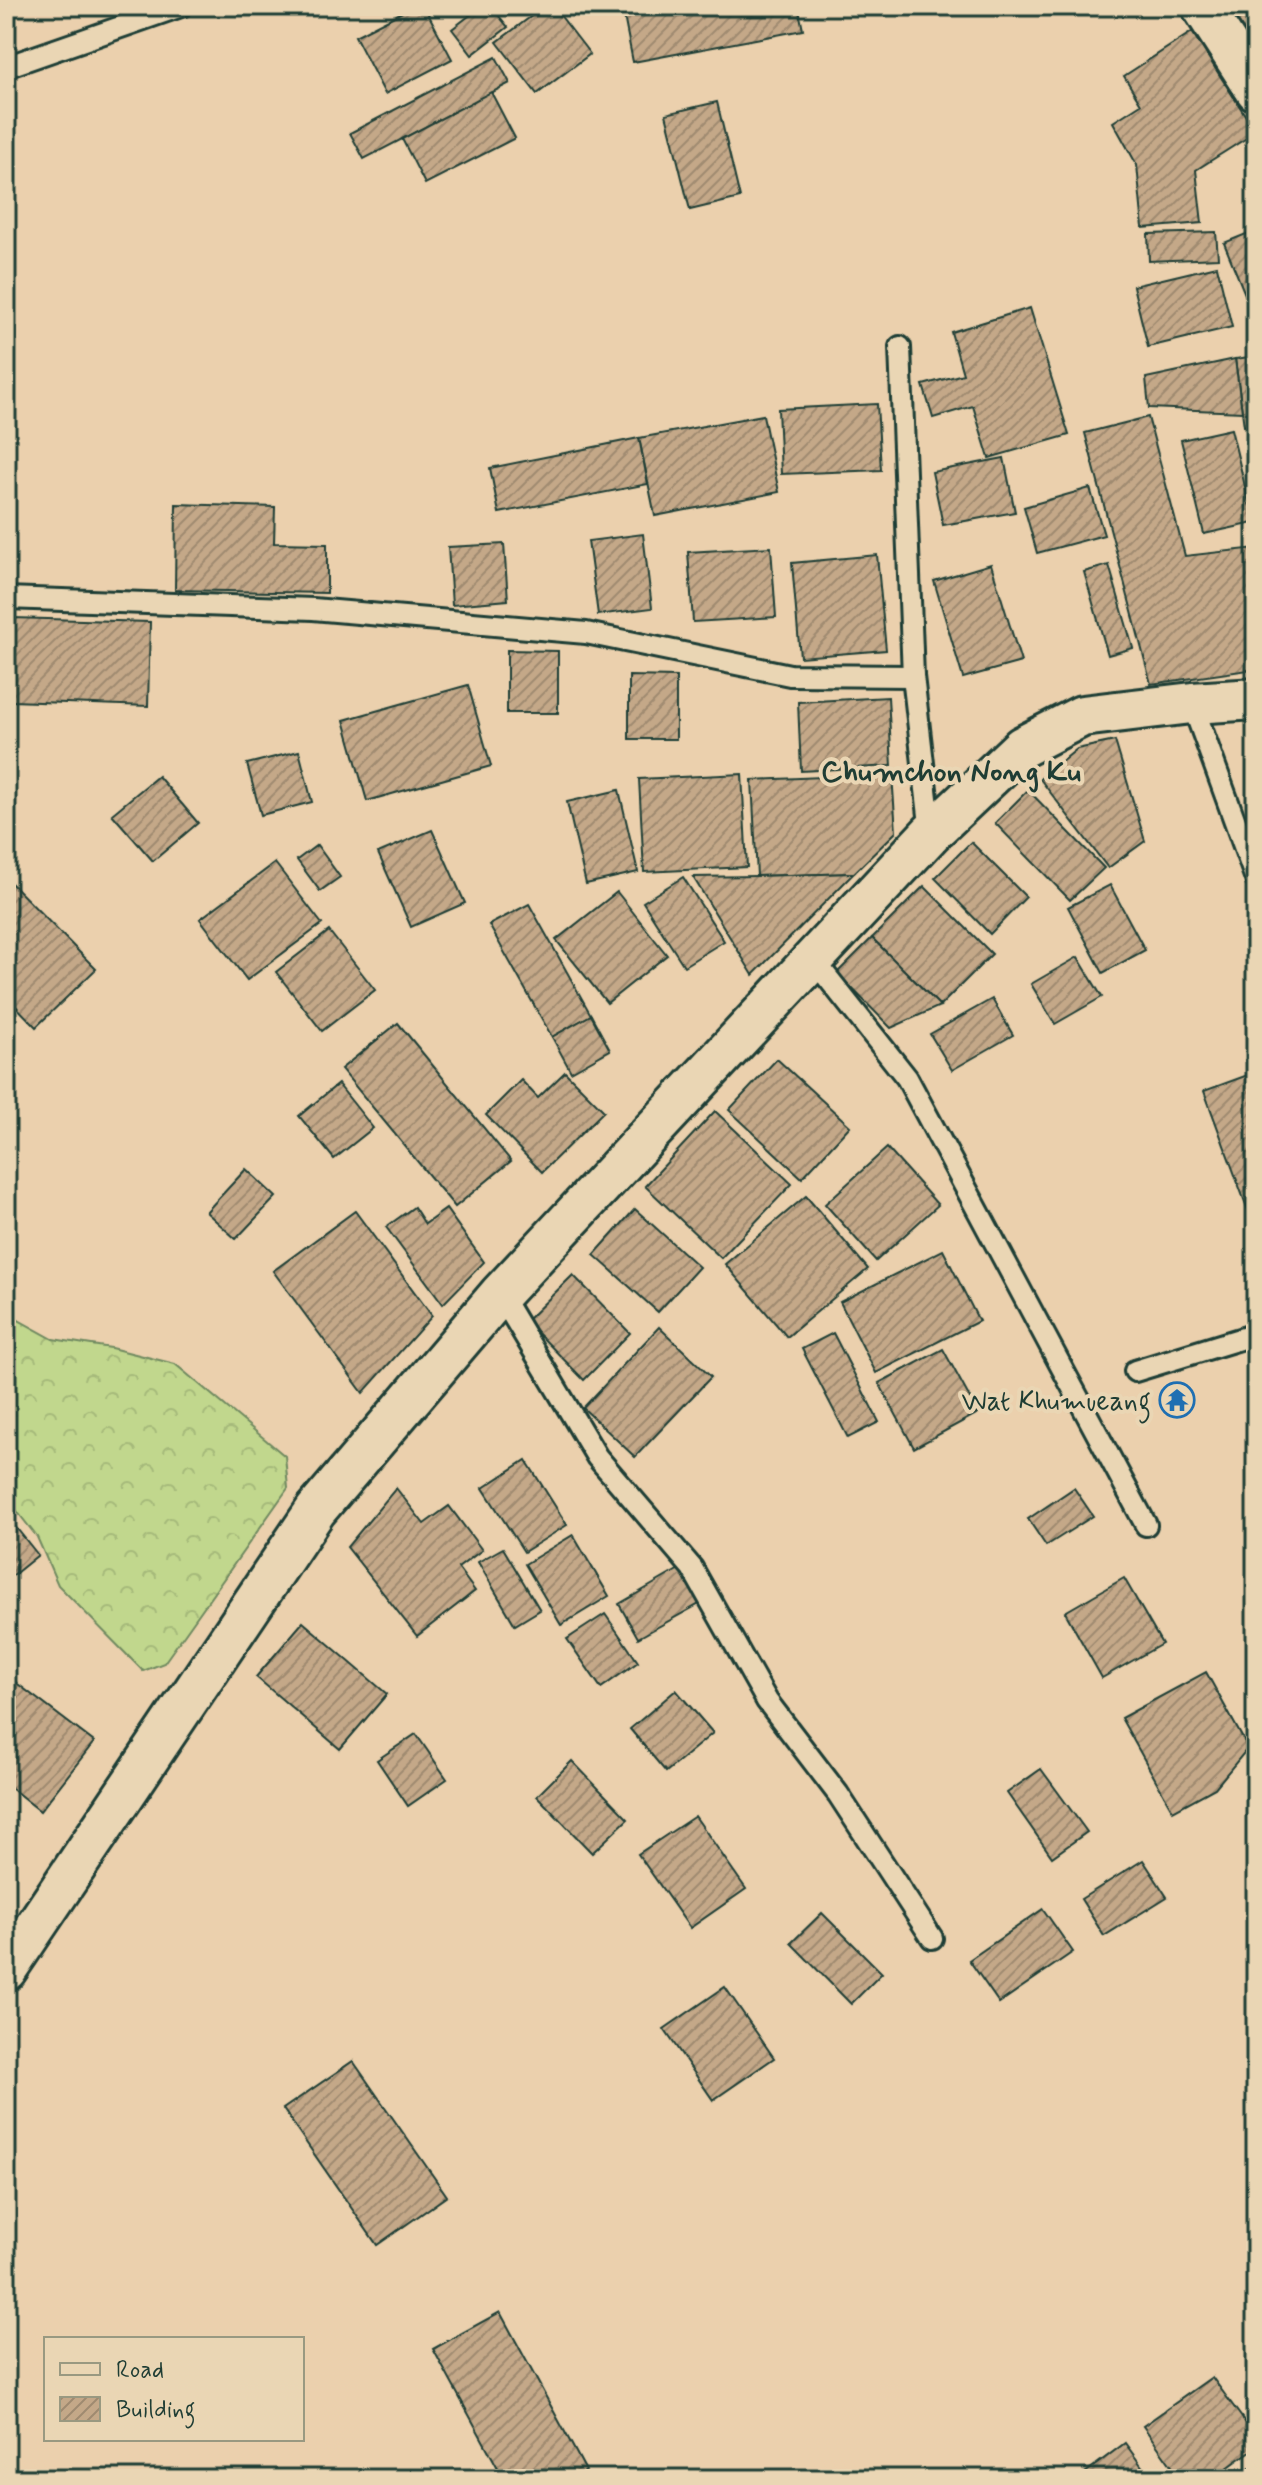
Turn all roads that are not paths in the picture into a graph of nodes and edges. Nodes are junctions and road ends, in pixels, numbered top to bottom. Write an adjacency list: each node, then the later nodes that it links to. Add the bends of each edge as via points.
1 (181, 6): 3 (lane)
2 (1202, 6): 4 (street)
3 (6, 67)
4 (1256, 90)
5 (900, 347): 7 (lane)
6 (6, 598): 7 (lane, via 313,609 586,633 790,675)
7 (913, 676): 10 (lane)
8 (1256, 699): 9 (street)
9 (1192, 703): 10 (street, via 1082,716 1022,747); 11 (lane)
10 (931, 833): 12 (street)
11 (1256, 879)
12 (813, 959): 13 (street); 16 (lane, via 907,1078)
13 (500, 1294): 17 (lane, via 597,1457 692,1568 767,1701 838,1794); 18 (street, via 316,1510)
14 (1256, 1334): 15 (lane)
15 (1135, 1371)
16 (1146, 1525)
17 (932, 1938)
18 (6, 1970)

